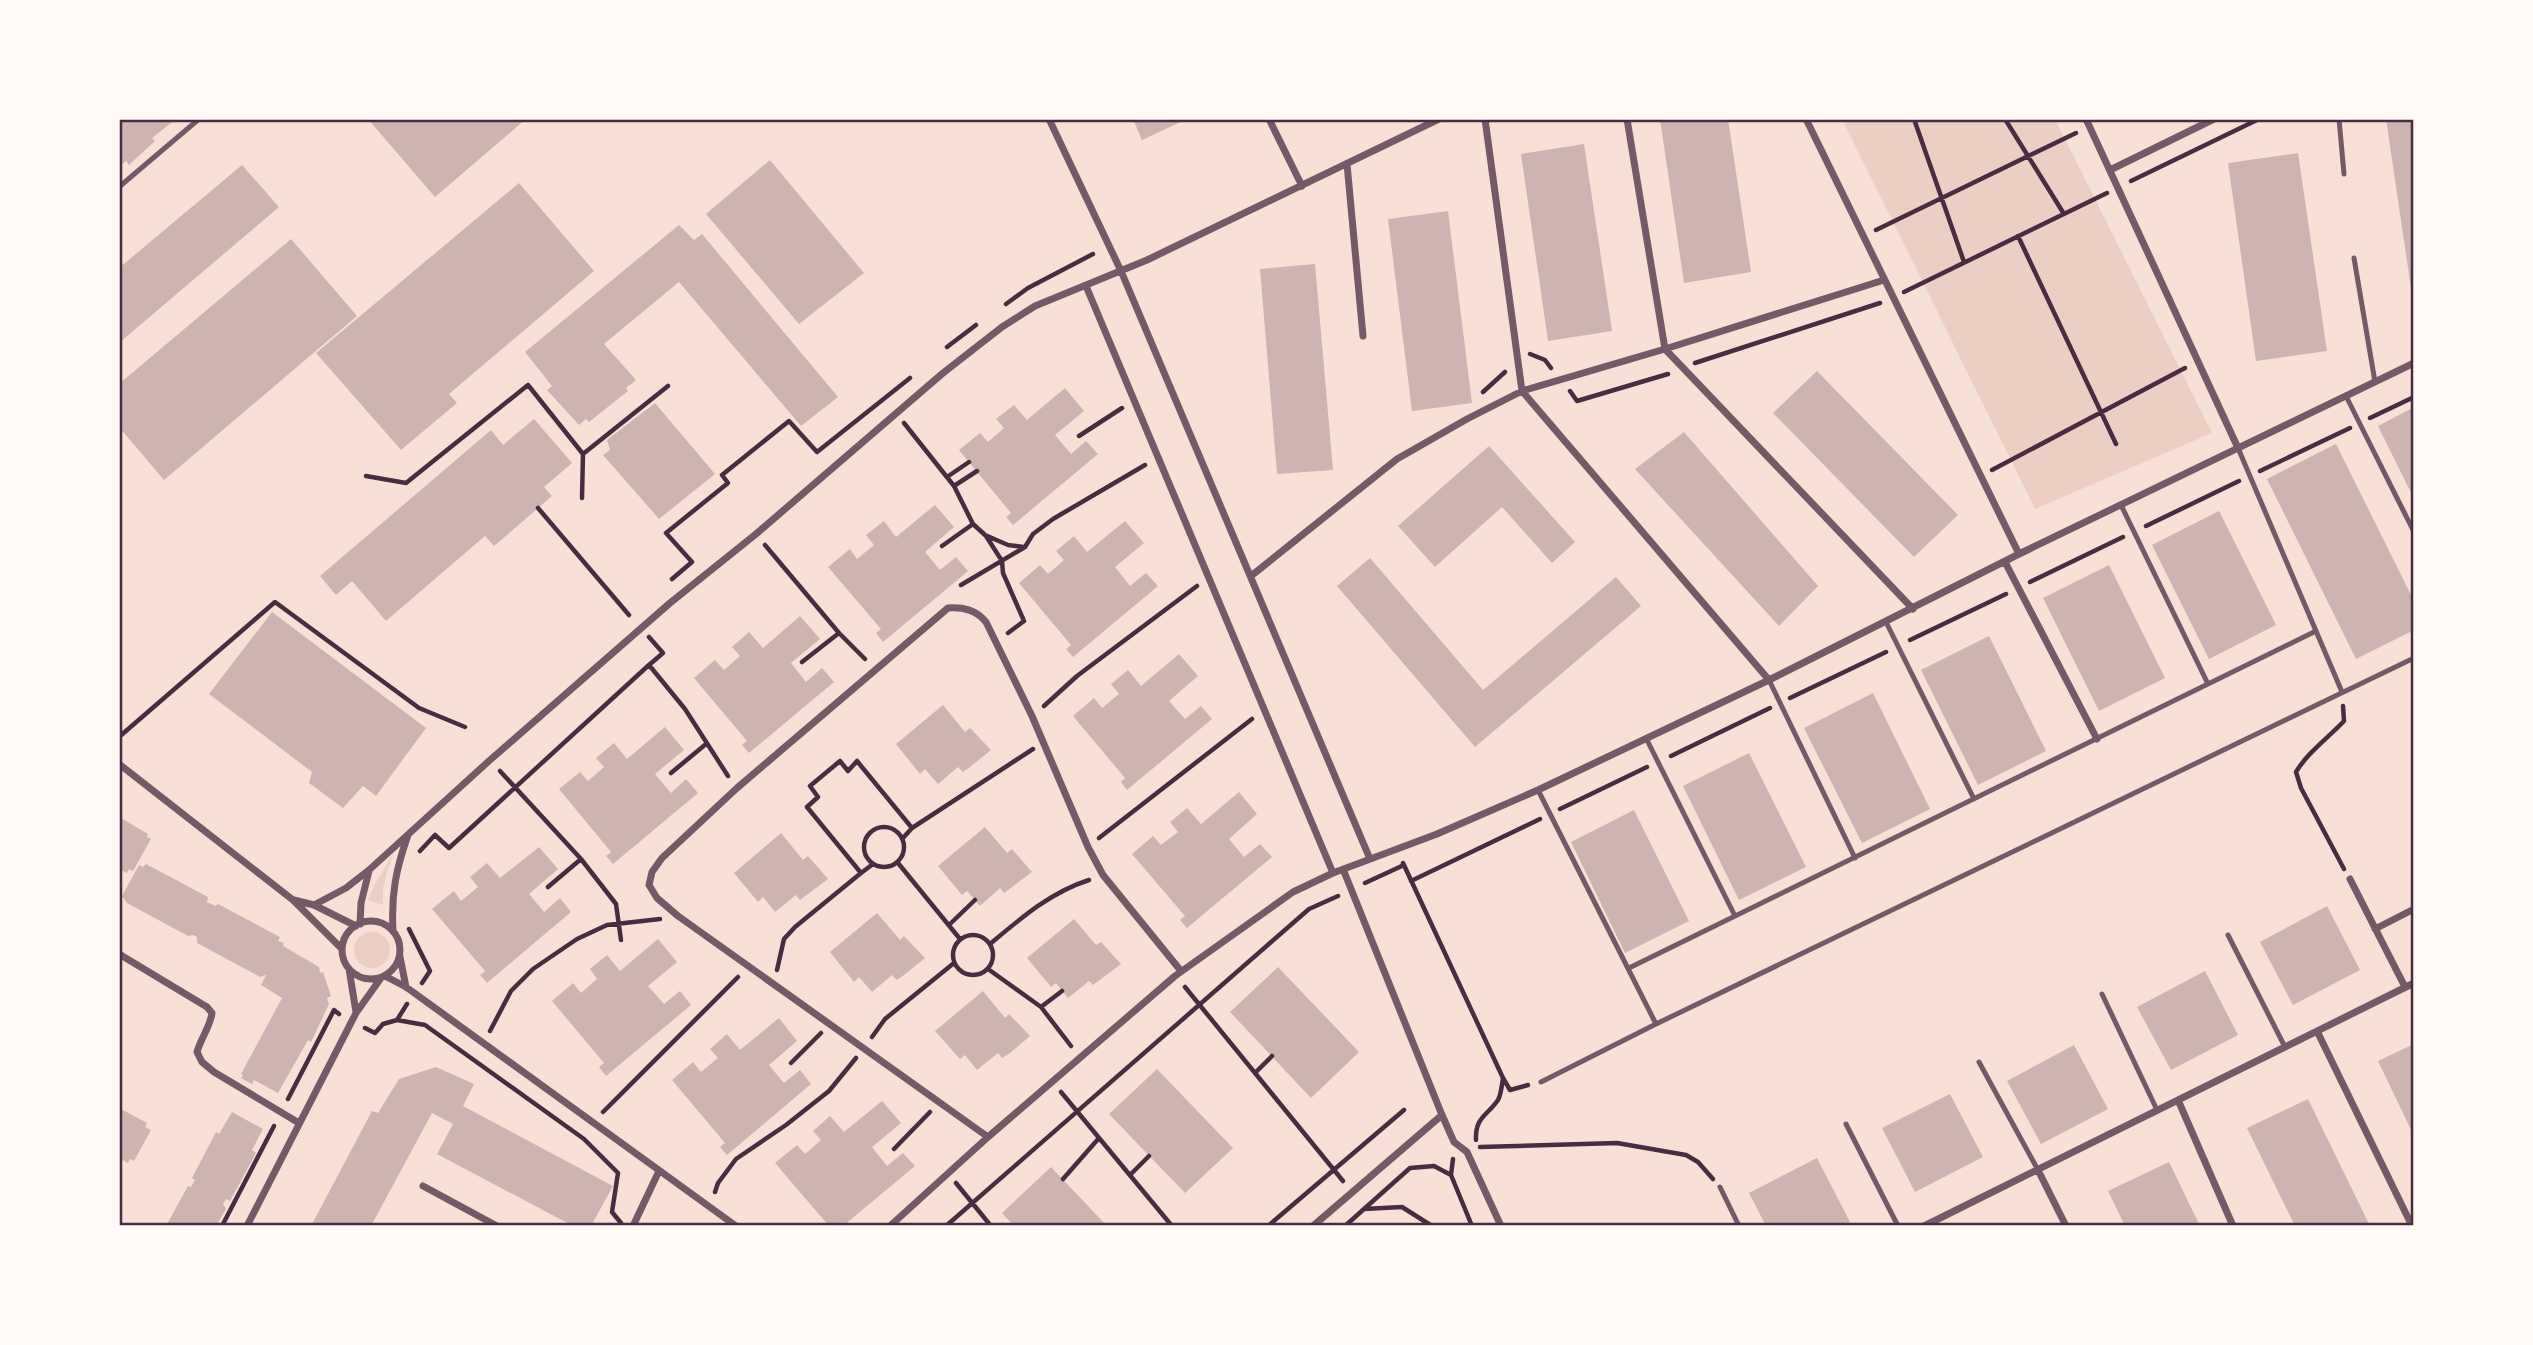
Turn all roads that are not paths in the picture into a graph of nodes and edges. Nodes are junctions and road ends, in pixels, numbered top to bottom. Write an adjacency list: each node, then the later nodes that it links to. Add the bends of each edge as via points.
1 (199, 119): 15 (lane)
2 (1049, 119): 17 (street)
3 (1269, 119): 14 (street)
4 (1439, 119): 11 (street)
5 (1485, 119): 24 (street)
6 (1628, 119): 21 (street)
7 (1806, 119): 18 (street)
8 (2214, 119): 12 (street)
9 (2339, 119): 13 (lane)
10 (2088, 122): 12 (street)
11 (1348, 164): 14 (street); 20 (street)
12 (2110, 170): 26 (street)
13 (2344, 174)
14 (1302, 186): 17 (street)
15 (119, 187)
16 (2354, 258): 23 (lane)
17 (1121, 271): 19 (street); 31 (street)
18 (1884, 280): 21 (street); 29 (street)
19 (1086, 286): 44 (street, via 1035,306 1002,327 641,628); 49 (street)
20 (1363, 336)
21 (1665, 349): 24 (street); 32 (street)
22 (2414, 363): 23 (street)
23 (2375, 382): 25 (street)
24 (1522, 391): 31 (street, via 1397,459); 36 (street)
25 (2346, 396): 26 (street); 28 (lane)
26 (2238, 448): 27 (street); 34 (lane)
27 (2121, 505): 29 (street); 37 (lane)
28 (2414, 532)
29 (2019, 554): 30 (street)
30 (2005, 562): 32 (street); 40 (street)
31 (1251, 576): 46 (street)
32 (1913, 609): 33 (street)
33 (1886, 622): 36 (street); 43 (lane)
34 (2316, 631): 37 (lane); 38 (lane)
35 (2414, 658): 38 (lane)
36 (1769, 680): 39 (street); 45 (lane)
37 (2208, 684): 40 (lane)
38 (2342, 692): 71 (lane)
39 (1646, 738): 42 (street); 54 (lane)
40 (2097, 739): 43 (lane)
41 (119, 764): 51 (street)
42 (1538, 790): 46 (street); 63 (lane)
43 (1974, 799): 45 (lane)
44 (408, 834): 48 (street); 57 (street, via 395,874)
45 (1855, 858): 54 (lane)
46 (1370, 859): 47 (street)
47 (1343, 869): 49 (street); 78 (street)
48 (369, 870): 52 (street); 55 (street)
49 (1333, 873): 64 (street, via 1264,910)
50 (2350, 878): 56 (street)
51 (293, 900): 52 (street); 59 (street)
52 (313, 905): 55 (street)
53 (2414, 909): 56 (street)
54 (1735, 916): 63 (lane)
55 (358, 925): 57 (street, via 377,922); 59 (street, via 349,932)
56 (2375, 929): 68 (street)
57 (393, 930): 61 (street)
58 (2228, 934): 73 (lane)
59 (342, 949): 62 (street)
60 (119, 954): 79 (street, via 212,1013 197,1052 202,1062)
61 (400, 956): 65 (street); 67 (street)
62 (348, 967): 65 (street, via 363,978); 70 (street)
63 (1629, 968): 71 (lane)
64 (1178, 973): 81 (street); 81 (street, via 1103,875 1032,716 981,616 963,607 948,608 737,788 662,858 649,885 678,916)
65 (383, 977): 67 (street); 70 (street)
66 (2414, 983): 68 (street)
67 (406, 987): 83 (street)
68 (2405, 988): 72 (street)
69 (2102, 994): 77 (lane)
70 (356, 1013): 79 (street)
71 (1656, 1024): 75 (lane)
72 (2317, 1031): 73 (street); 98 (street)
73 (2284, 1047): 76 (street)
74 (1979, 1062): 82 (lane)
75 (1541, 1082)
76 (2178, 1100): 77 (street); 97 (street)
77 (2157, 1110): 82 (street)
78 (1442, 1115): 91 (street); 92 (street, via 1454,1142 1467,1152)
79 (299, 1123): 86 (street)
80 (1846, 1124): 94 (lane)
81 (988, 1136): 90 (street)
82 (2038, 1170): 95 (street); 96 (street)
83 (659, 1171): 88 (street); 89 (street)
84 (423, 1186): 87 (street)
85 (1720, 1187): 93 (lane)
86 (247, 1226)
87 (496, 1226)
88 (633, 1226)
89 (736, 1226)
90 (890, 1226)
91 (1313, 1226)
92 (1501, 1226)
93 (1740, 1226)
94 (1898, 1226)
95 (1924, 1226)
96 (2066, 1226)
97 (2234, 1226)
98 (2412, 1226)

